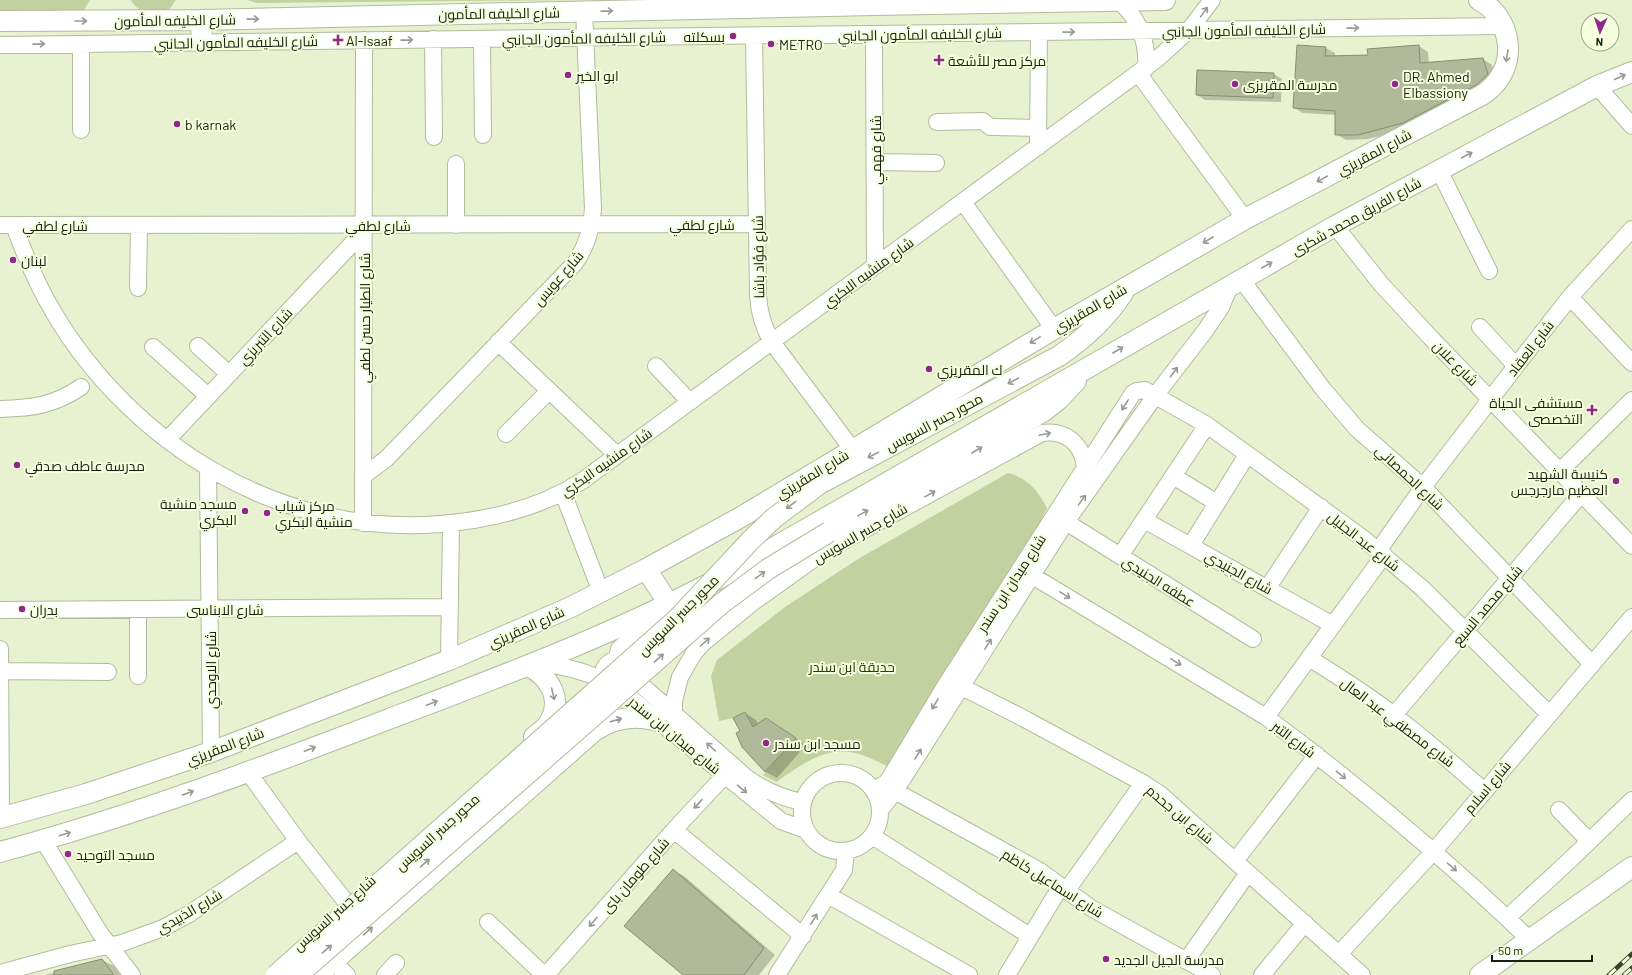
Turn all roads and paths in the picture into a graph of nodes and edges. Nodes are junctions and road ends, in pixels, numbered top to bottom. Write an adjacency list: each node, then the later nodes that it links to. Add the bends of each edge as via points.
1 (1165, 0): 5 (main road, شارع الخليفه المأمون)
2 (1212, 0): 11 (street, شارع منشيه البكري, one-way to 2)
3 (1479, 0): 10 (main road, شارع المقريزي, via 1491,8)
4 (951, 1): 5 (main road, شارع الخليفه المأمون); 6 (main road, شارع الخليفه المأمون)
5 (1119, 1): 12 (street, via 1132,14)
6 (729, 4): 7 (main road, شارع الخليفه المأمون, one-way to 6)
7 (584, 11): 8 (main road, شارع الخليفه المأمون, one-way to 7); 16 (street, شارع عويس)
8 (201, 20): 9 (main road, شارع الخليفه المأمون, one-way to 8); 20 (main road)
9 (0, 21)
10 (1504, 26): 11 (street, شارع الخليفه المأمون الجانبي, one-way to 10); 38 (main road, شارع المقريزي, one-way to 38, via 1507,37 1507,60 1498,80 1486,92)
11 (1189, 30): 12 (street, شارع الخليفه المأمون الجانبي); 23 (street, شارع منشيه البكري)
12 (1141, 31): 13 (street, شارع الخليفه المأمون الجانبي, one-way to 12); 23 (street, via 1146,49)
13 (1039, 32): 14 (street, شارع الخليفه المأمون الجانبي); 28 (street)
14 (874, 34): 15 (street, شارع الخليفه المأمون الجانبي); 33 (street, شارع فهمي)
15 (754, 36): 16 (street, شارع الخليفه المأمون الجانبي); 39 (street, شارع فؤاد باشا)
16 (585, 38): 18 (street, شارع الخليفه المأمون الجانبي); 43 (street, شارع عويس)
17 (433, 39): 18 (street, شارع الخليفه المأمون الجانبي); 19 (street, شارع الخليفه المأمون الجانبي, one-way to 17); 31 (street)
18 (482, 39): 30 (street)
19 (364, 40): 20 (street, شارع الخليفه المأمون الجانبي); 45 (street, شارع الطيار حسن لطفي)
20 (202, 42): 21 (street, شارع الخليفه المأمون الجانبي)
21 (81, 44): 22 (street, شارع الخليفه المأمون الجانبي, one-way to 21); 29 (street)
22 (0, 45)
23 (1142, 70): 32 (street, شارع منشيه البكري); 38 (street)
24 (1632, 72): 25 (main road, شارع الفريق محمد شكرى, one-way to 24)
25 (1597, 86): 27 (street); 36 (main road, شارع الفريق محمد شكرى, one-way to 25)
26 (937, 122): 28 (street, via 983,121 994,128)
27 (1632, 126)
28 (1038, 128): 32 (street)
29 (81, 130)
30 (483, 135)
31 (434, 137)
32 (1038, 147): 37 (street, شارع منشيه البكري)
33 (875, 162): 34 (street); 47 (street, شارع فهمي)
34 (936, 163)
35 (456, 164): 42 (street)
36 (1439, 170): 44 (main road, شارع الفريق محمد شكرى); 48 (street)
37 (963, 202): 47 (street, شارع منشيه البكري); 54 (street)
38 (1245, 219): 50 (main road, شارع المقريزي, one-way to 50)
39 (757, 224): 43 (street, شارع لطفي); 56 (street, شارع فؤاد باشا, via 759,305 763,324)
40 (7, 225): 41 (street, شارع لطفي); 74 (street, شارع منشيه البكري, via 25,254 54,314 82,354 113,391)
41 (139, 225): 45 (street, شارع لطفي); 51 (street)
42 (456, 225): 43 (street, شارع لطفي); 45 (street, شارع لطفي)
43 (592, 225): 55 (street, شارع عويس, via 584,249 575,263)
44 (1335, 226): 49 (main road, شارع الفريق محمد شكرى, one-way to 44); 68 (street, شارع علان, via 1381,284 1430,338)
45 (364, 228): 63 (street, شارع التبريزي); 81 (street, شارع الطيار حسن لطفي)
46 (1632, 229): 52 (street, شارع العقاد)
47 (875, 266): 56 (street, شارع منشيه البكري)
48 (1489, 270)
49 (1236, 283): 62 (main road, شارع الفريق محمد شكرى, one-way to 49); 67 (street, شارع ميدان ابن سندر, one-way to 49, via 1213,319); 83 (street, شارع الحمصاني, via 1357,429)
50 (1128, 287): 54 (main road, شارع المقريزي); 169 (main road, محور جسر السويس, one-way to 169, bridge, via 1092,331 1059,356 822,482 774,518 677,619)
51 (138, 288)
52 (1570, 297): 59 (street); 61 (street, شارع العقاد)
53 (1480, 327): 61 (street)
54 (1054, 329): 75 (main road, شارع المقريزي, one-way to 75)
55 (498, 342): 65 (street); 81 (street, شارع عويس, via 386,459)
56 (772, 342): 70 (street, شارع منشيه البكري); 75 (street, شارع فؤاد باشا)
57 (198, 346): 63 (street)
58 (153, 347): 66 (street)
59 (1632, 363)
60 (656, 366): 70 (street)
61 (1516, 366): 68 (street, شارع العقاد)
62 (1084, 370): 101 (main road, via 733,571); 170 (main road, محور جسر السويس, one-way to 62, bridge, via 721,604 768,570 829,532 1044,411 1070,389)
63 (229, 374): 66 (street, شارع التبريزي)
64 (80, 387): 71 (street, via 49,404 25,408)
65 (550, 391): 73 (street); 76 (street)
66 (208, 396): 74 (street, شارع التبريزي)
67 (1155, 396): 72 (street, شارع عبد الجليل); 79 (street, شارع ميدان ابن سندر, one-way to 79, via 1146,390 1133,393); 89 (street, شارع ميدان ابن سندر, one-way to 67)
68 (1491, 398): 80 (street, شارع علان); 83 (street, شارع العقاد)
69 (1632, 400): 80 (street)
70 (690, 402): 76 (street, شارع منشيه البكري)
71 (0, 408)
72 (1207, 425): 77 (street, شارع عبد الجليل); 82 (street)
73 (506, 434)
74 (167, 440): 78 (street, شارع منشيه البكري)
75 (852, 449): 96 (main road, شارع المقريزي)
76 (618, 455): 84 (street, شارع منشيه البكري)
77 (1247, 455): 86 (street); 87 (street, شارع عبد الجليل)
78 (208, 468): 90 (street, شارع منشيه البكري, via 232,482 283,504); 104 (street, شارع الاوحدي)
79 (1085, 468): 120 (street, شارع ميدان ابن سندر); 124 (street, شارع جسر السويس, one-way to 79, via 680,677 698,648 752,603 825,551 1042,433 1055,432 1074,441 1082,453)
80 (1560, 471): 85 (street, شارع علان)
81 (363, 476): 90 (street, شارع الطيار حسن لطفي)
82 (1173, 476): 86 (street); 88 (street)
83 (1423, 487): 94 (street, شارع العقاد); 98 (street, شارع الحمصاني)
84 (563, 493): 91 (street, شارع منشيه البكري, via 519,509); 100 (street)
85 (1581, 494): 93 (street, شارع علان); 98 (street, شارع محمد السبع)
86 (1217, 503): 92 (street)
87 (1321, 508): 94 (street, شارع عبد الجليل); 99 (street)
88 (1144, 520): 92 (street, شارع الجنيدي); 95 (street)
89 (1066, 522): 95 (street, عطفه الجنيدي); 97 (street, شارع ميدان ابن سندر)
90 (363, 523): 91 (street, شارع منشيه البكري, via 407,526)
91 (451, 524): 102 (street)
92 (1191, 545): 99 (street, شارع الجنيدي)
93 (1632, 546)
94 (1381, 553): 107 (street, شارع العقاد); 108 (street, شارع عبد الجليل, via 1422,588)
95 (1120, 556): 109 (street, عطفه الجنيدي)
96 (646, 569): 100 (main road, شارع المقريزي); 101 (main road)
97 (1031, 575): 120 (street, شارع ميدان ابن سندر, one-way to 97); 123 (street, شارع التبر, one-way to 123)
98 (1510, 578): 108 (street, شارع محمد السبع); 115 (street, شارع الحمصاني)
99 (1268, 587): 107 (street, شارع الجنيدي)
100 (601, 592): 112 (main road, شارع المقريزي, via 535,624)
101 (669, 604): 113 (street, via 622,645); 114 (main road)
102 (450, 607): 104 (street, شارع الابناسى); 112 (street)
103 (138, 609): 104 (street, شارع الابناسى); 105 (street, شارع الابناسى); 118 (street)
104 (210, 609): 127 (street, شارع الاوحدي)
105 (0, 610)
106 (1632, 617): 115 (street, شارع اسلام)
107 (1333, 624): 111 (street, شارع العقاد)
108 (1465, 631): 121 (street, شارع عبد الجليل); 122 (street, شارع محمد السبع)
109 (1253, 639)
110 (0, 649): 116 (street)
111 (1309, 658): 122 (street, شارع مصطفي عبد العال); 123 (street, شارع العقاد)
112 (449, 660): 127 (main road, شارع المقريزي)
113 (617, 660): 119 (street, via 606,666); 124 (street, شارع ميدان ابن سندر)
114 (531, 664): 119 (street, شارع ميدان ابن سندر, via 570,668); 125 (main road, one-way to 125, via 551,687 555,702); 129 (main road, one-way to 114)
115 (1592, 664): 121 (street, شارع اسلام)
116 (0, 671): 117 (street); 139 (street)
117 (108, 672)
118 (138, 676)
119 (602, 679): 124 (street, شارع ميدان ابن سندر)
120 (955, 684): 131 (street, شارع ابن جحدم); 132 (street, شارع ميدان ابن سندر, one-way to 132, via 886,783); 133 (street, شارع ميدان ابن سندر, one-way to 120)
121 (1549, 714): 134 (street, شارع اسلام)
122 (1394, 715): 134 (street, شارع مصطفي عبد العال)
123 (1266, 717): 128 (street, شارع التبر)
124 (667, 718): 126 (main road, one-way to 124, via 601,726 619,719); 130 (street, شارع ميدان ابن سندر); 136 (street, شارع ميدان ابن سندر, one-way to 124, via 780,797 752,782)
125 (551, 720): 126 (main road, via 564,712 580,715 587,725); 154 (main road, شارع جسر السويس)
126 (587, 737): 165 (main road, one-way to 126)
127 (211, 752): 139 (main road, شارع المقريزي, via 86,794)
128 (1317, 755): 147 (street, شارع التبر, one-way to 147); 149 (street)
129 (248, 772): 143 (main road, one-way to 129, via 132,813); 145 (street)
130 (725, 776): 140 (street, شارع طومان باى, one-way to 140); 141 (street, شارع ميدان ابن سندر, one-way to 141, via 781,821)
131 (1143, 783): 149 (street, شارع ابن جحدم, via 1177,809); 152 (street)
132 (874, 790): 136 (street, via 859,776 839,772 816,781); 137 (street, via 880,802)
133 (895, 791): 137 (street, شارع ميدان ابن سندر); 152 (street, شارع اسماعيل كاظم, via 1040,871)
134 (1484, 791): 147 (street, شارع اسلام)
135 (1632, 800): 144 (street)
136 (803, 802): 141 (street, via 802,816)
137 (880, 809): 142 (street, via 877,828)
138 (1559, 810): 144 (street)
139 (0, 818)
140 (674, 830): 158 (street); 173 (street, شارع طومان باى, one-way to 173)
141 (806, 830): 146 (street, via 812,838 828,849)
142 (872, 836): 146 (street, via 865,843); 159 (street)
143 (43, 840): 148 (main road); 161 (street)
144 (1589, 841): 155 (street)
145 (298, 842): 154 (street); 161 (street, شارع الذبيدي, via 176,921)
146 (846, 851): 153 (street, via 844,870)
147 (1434, 851): 155 (street, شارع التبر, one-way to 155); 162 (street, شارع اسلام)
148 (0, 852)
149 (1235, 861): 151 (street, شارع ابن جحدم)
150 (1632, 867): 160 (main road)
151 (1248, 872): 157 (street, شارع ابن جحدم); 163 (street)
152 (1064, 888): 159 (street); 163 (street, شارع اسماعيل كاظم, via 1091,908)
153 (828, 895): 158 (street, one-way to 153); 175 (street)
154 (346, 902): 168 (main road, شارع جسر السويس)
155 (1507, 918): 160 (street, شارع التبر)
156 (488, 922): 173 (street)
157 (1304, 923): 162 (street, شارع ابن جحدم); 178 (street)
158 (803, 936): 174 (street)
159 (1030, 936): 176 (street)
160 (1530, 940): 180 (main road)
161 (109, 946): 166 (street, شارع الذبيدي); 167 (street)
162 (1339, 954): 179 (street, شارع ابن جحدم)
163 (1186, 961): 177 (street, شارع اسماعيل كاظم)
164 (396, 963): 172 (street)
165 (340, 969): 171 (main road)
166 (0, 973)
167 (132, 975)
168 (266, 975)
169 (276, 975)
170 (298, 975)
171 (318, 975)
172 (384, 975)
173 (545, 975)
174 (777, 975)
175 (969, 975)
176 (1007, 975)
177 (1212, 975)
178 (1262, 975)
179 (1362, 975)
180 (1480, 975)

